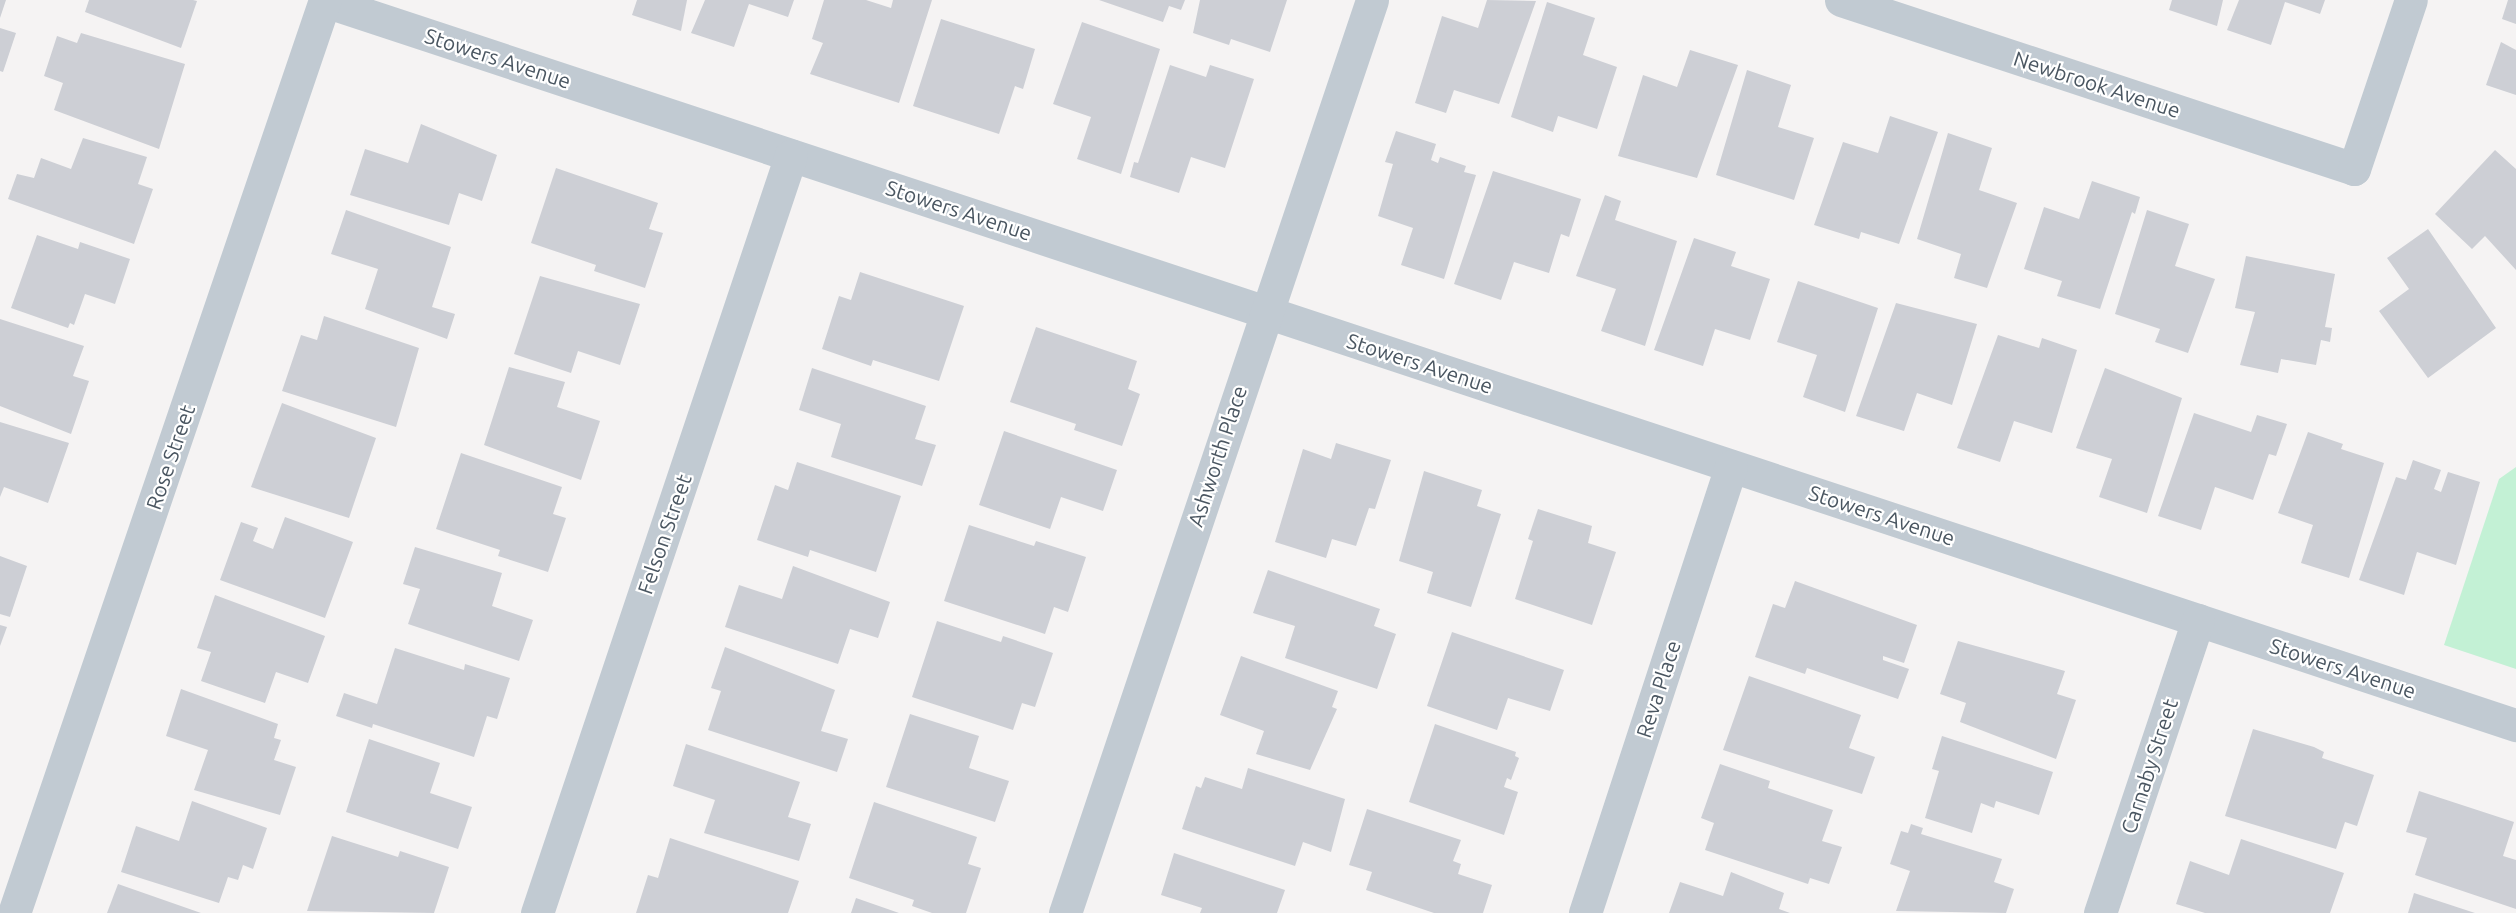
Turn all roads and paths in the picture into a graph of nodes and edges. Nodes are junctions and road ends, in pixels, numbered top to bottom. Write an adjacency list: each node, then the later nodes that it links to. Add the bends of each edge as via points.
1 (1372, 0): 6 (street, Ashworth Place)
2 (1841, 0): 3 (street, Newbrook Avenue, via 2354,169)
3 (2411, 0)
4 (325, 1): 5 (street, Stowers Avenue); 10 (street, Rose Street)
5 (791, 155): 6 (street, Stowers Avenue); 11 (street, Felson Street)
6 (1266, 312): 7 (street, Stowers Avenue); 12 (street, Ashworth Place)
7 (1731, 465): 8 (street, Stowers Avenue); 13 (street, Reva Place)
8 (2198, 620): 9 (street, Stowers Avenue); 14 (street, Carnaby Street)
9 (2516, 725)
10 (14, 913)
11 (537, 913)
12 (1065, 913)
13 (1586, 913)
14 (2100, 913)

